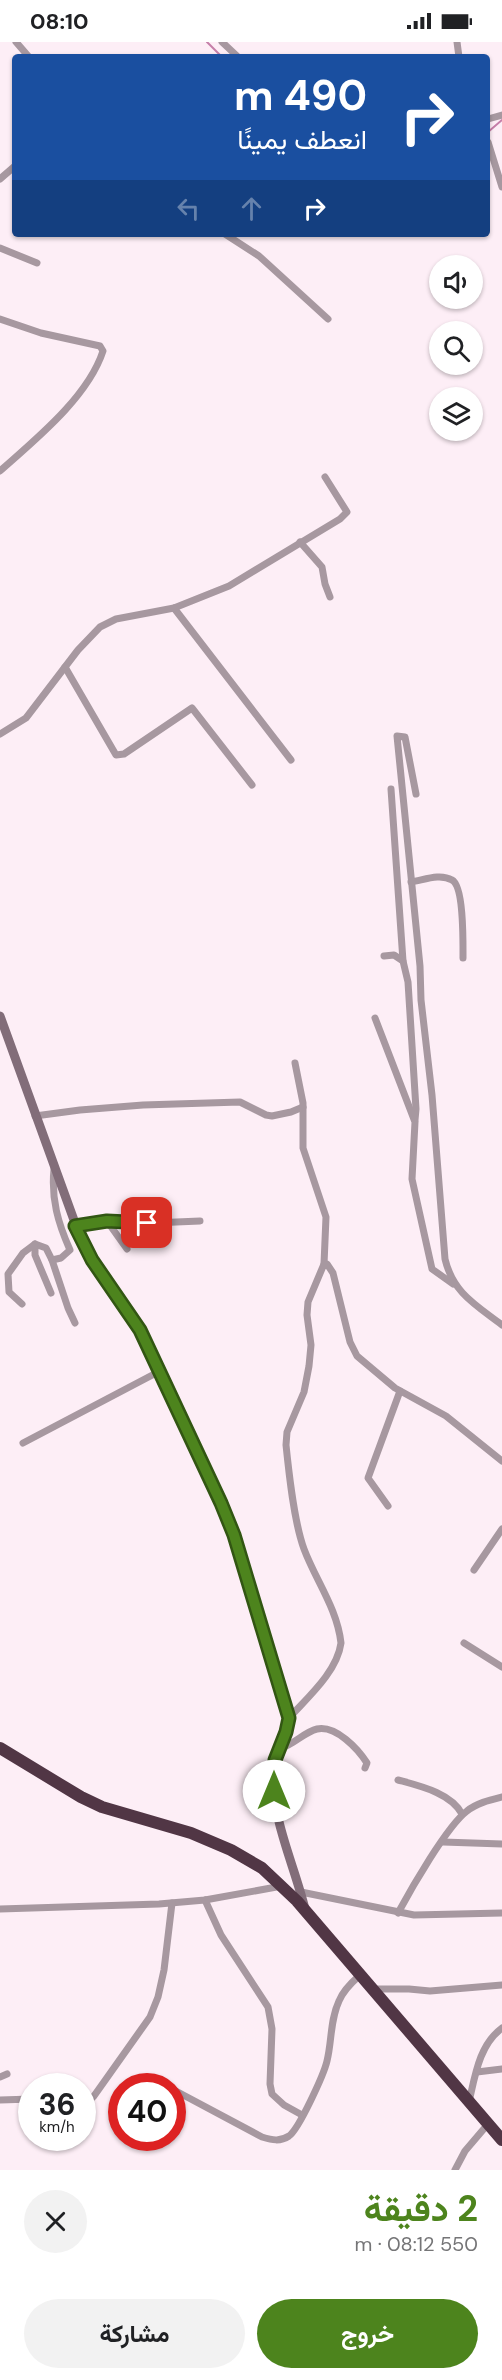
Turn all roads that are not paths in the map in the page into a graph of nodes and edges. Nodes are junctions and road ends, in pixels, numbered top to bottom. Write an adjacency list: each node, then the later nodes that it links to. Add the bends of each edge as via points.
1 (16, 42): 3 (street)
2 (222, 42): 4 (street)
3 (26, 54)
4 (235, 54)
5 (490, 150): 8 (street)
6 (12, 169): 7 (street)
7 (0, 179)
8 (502, 188)
9 (230, 237): 13 (street, via 257,255)
10 (0, 248): 11 (street)
11 (37, 263)
12 (0, 319): 14 (street, via 100,346 103,351 97,370 74,401)
13 (328, 319)
14 (0, 471)
15 (325, 477): 16 (street, via 347,512)
16 (300, 542): 17 (street, via 322,567); 18 (street, via 230,586)
17 (330, 597)
18 (174, 608): 19 (street, via 116,619 100,627); 21 (street)
19 (65, 666): 20 (street, via 26,718); 22 (street, via 116,755 124,754 192,708)
20 (0, 734)
21 (291, 760)
22 (252, 785)
23 (391, 789): 28 (street)
24 (416, 794): 25 (street, via 405,737 397,736)
25 (411, 882): 27 (street, via 433,877 453,880 458,885); 43 (street, via 444,1252)
26 (384, 956): 28 (street, via 394,955)
27 (463, 958)
28 (403, 961): 34 (street, via 411,1022)
29 (0, 1016): 33 (street)
30 (375, 1018): 34 (street)
31 (295, 1064): 32 (street)
32 (303, 1107): 33 (street, via 266,1116 240,1101 143,1105); 42 (street, via 303,1148 326,1217)
33 (35, 1116): 35 (street)
34 (415, 1122): 43 (street, via 412,1179 432,1269)
35 (54, 1169): 38 (street); 41 (street, via 52,1188 57,1220 70,1250)
36 (107, 1221): 37 (street); 38 (street); 40 (street)
37 (200, 1221)
38 (75, 1226): 48 (street, via 92,1260 140,1330)
39 (35, 1244): 41 (street, via 46,1248); 44 (street, via 35,1255); 45 (street, via 8,1274 9,1292)
40 (127, 1249)
41 (52, 1260): 46 (street)
42 (324, 1264): 49 (street, via 333,1273 355,1352); 57 (street, via 307,1309 309,1366 286,1445 301,1537 329,1601 341,1643 332,1666)
43 (455, 1286): 47 (street)
44 (51, 1293)
45 (22, 1304)
46 (75, 1323)
47 (502, 1325)
48 (160, 1371): 50 (street); 57 (street, via 234,1535)
49 (400, 1391): 51 (street, via 446,1416); 52 (street, via 368,1478)
50 (23, 1443)
51 (502, 1461)
52 (388, 1506)
53 (502, 1529): 54 (street)
54 (474, 1570)
55 (464, 1643): 56 (street)
56 (502, 1667)
57 (289, 1718): 59 (street)
58 (0, 1748): 66 (highway, via 102,1807 191,1833 231,1850)
59 (279, 1749): 60 (street, via 318,1729 332,1730 360,1752 367,1763); 67 (street, via 274,1767 275,1801 286,1851)
60 (365, 1768)
61 (398, 1780): 63 (street, via 431,1790 458,1806)
62 (502, 1797): 63 (street)
63 (462, 1814): 64 (street)
64 (443, 1842): 65 (street); 72 (street)
65 (502, 1844)
66 (282, 1886): 68 (street); 71 (highway)
67 (301, 1892): 71 (street); 72 (street)
68 (205, 1900): 69 (street); 85 (street, via 221,1935 268,2007 272,2094)
69 (172, 1903): 70 (street); 80 (street, via 158,1997 150,2017)
70 (0, 1909)
71 (306, 1912): 74 (highway)
72 (398, 1913): 73 (street)
73 (502, 1913)
74 (359, 1976): 76 (highway); 85 (street, via 339,2000 327,2061)
75 (502, 1985): 76 (street, via 430,1991)
76 (371, 1990): 84 (highway)
77 (502, 2028): 79 (street, via 484,2048)
78 (502, 2069): 79 (street)
79 (477, 2072): 84 (street)
80 (96, 2093)
81 (186, 2096): 85 (street, via 270,2140 292,2134)
82 (0, 2100): 83 (street)
83 (18, 2100)
84 (469, 2102): 86 (highway)
85 (302, 2115)
86 (488, 2124): 87 (highway); 88 (street)
87 (502, 2140)
88 (455, 2170)

